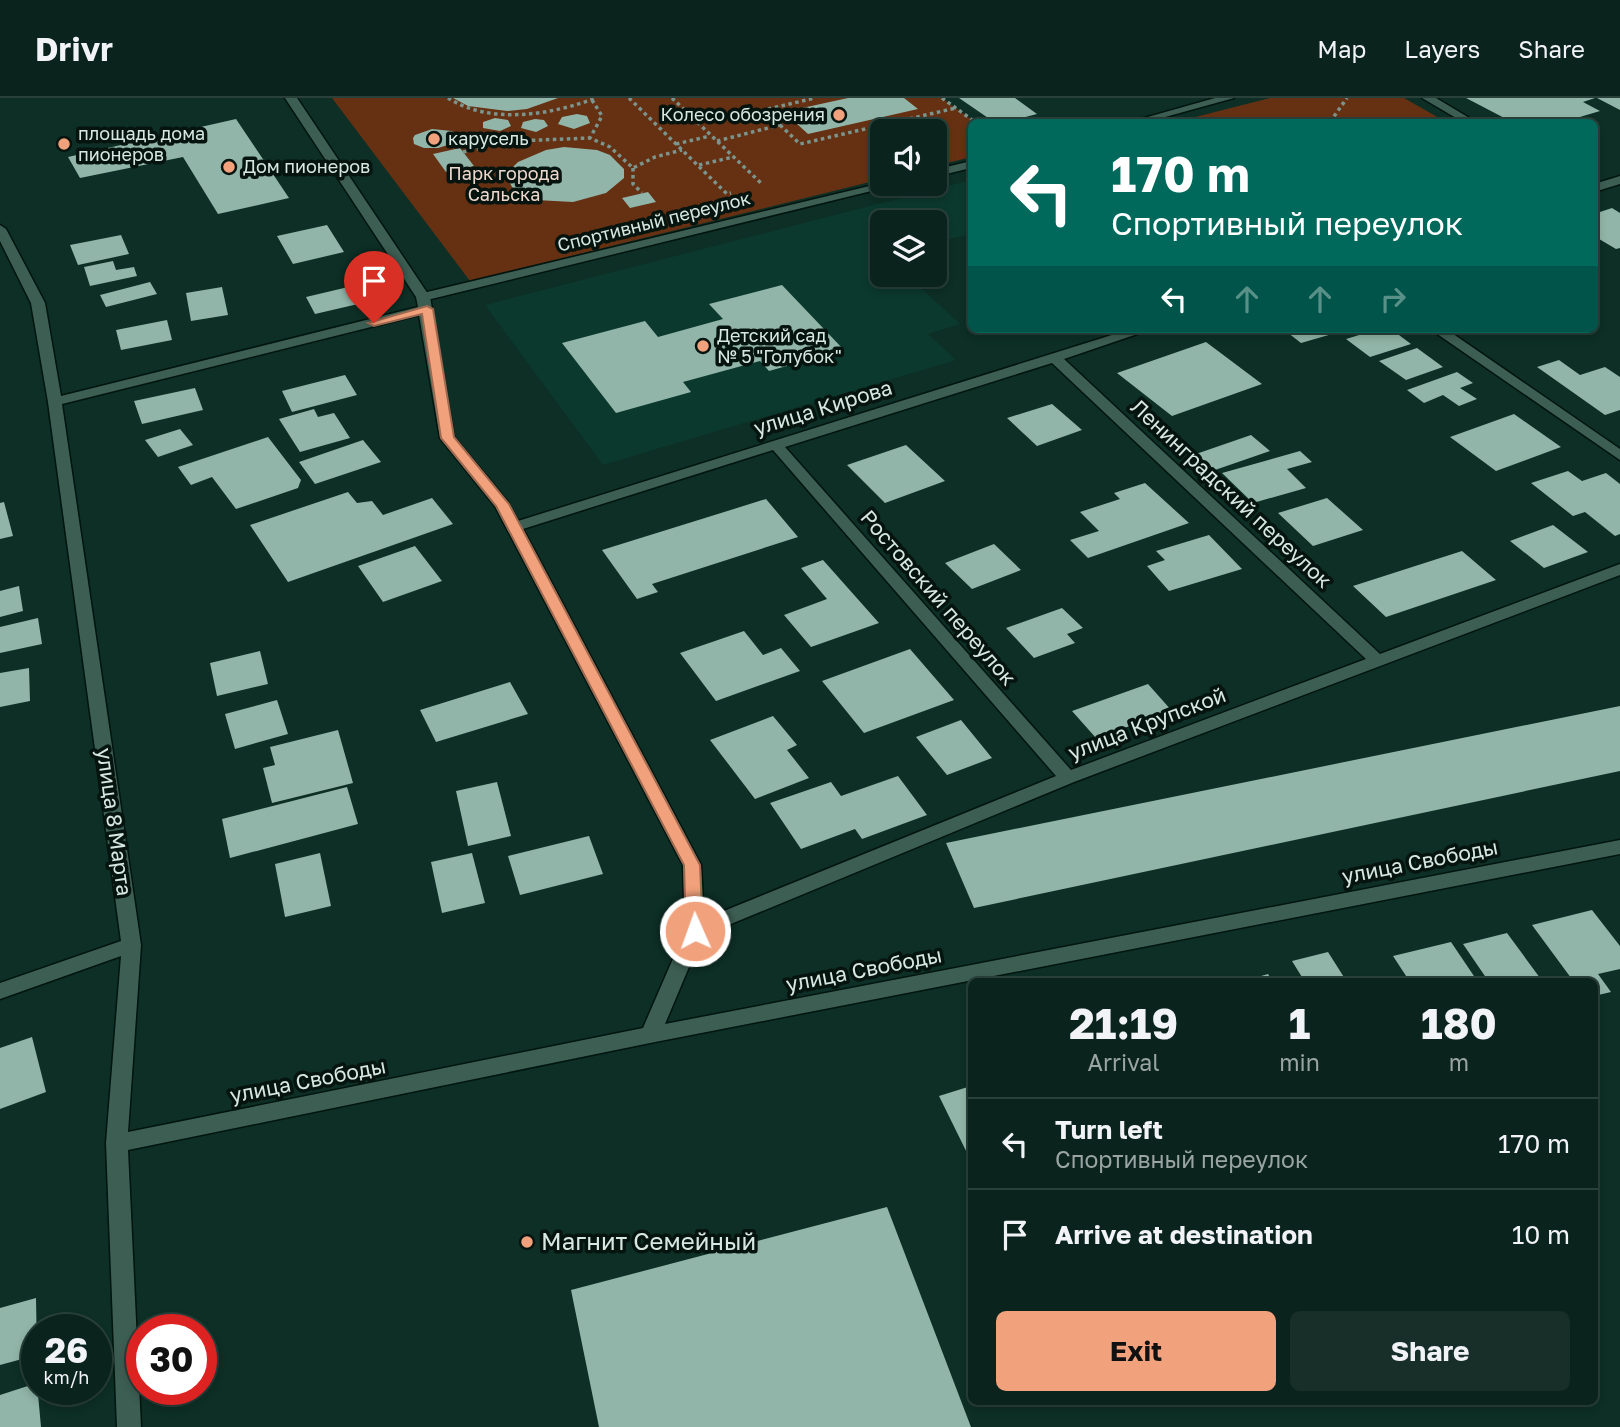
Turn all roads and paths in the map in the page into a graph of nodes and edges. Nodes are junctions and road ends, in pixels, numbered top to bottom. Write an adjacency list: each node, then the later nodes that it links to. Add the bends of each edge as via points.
1 (291, 98): 37 (street)
2 (448, 98): 10 (path, via 482,112 509,114 559,109)
3 (629, 98): 22 (path)
4 (672, 98): 19 (path)
5 (816, 98): 17 (path, via 764,110)
6 (942, 98): 11 (path)
7 (1228, 98): 14 (street)
8 (1347, 98): 15 (path)
9 (1428, 98): 16 (street)
10 (594, 99): 20 (path, via 602,116)
11 (956, 108): 12 (path); 13 (path)
12 (908, 119)
13 (971, 119)
14 (1148, 119)
15 (1332, 119)
16 (1466, 119)
17 (780, 125): 18 (path, via 800,144); 21 (path)
18 (870, 128)
19 (711, 135): 21 (path); 22 (path)
20 (590, 138): 24 (path, via 514,141); 28 (path, via 610,147)
21 (717, 141): 25 (path)
22 (676, 144): 23 (path)
23 (683, 150): 26 (path); 28 (path)
24 (463, 152)
25 (734, 157): 26 (path); 31 (path, via 765,185)
26 (699, 166): 34 (path, via 727,194)
27 (968, 166): 29 (street)
28 (633, 167): 35 (path, via 633,184)
29 (947, 171)
30 (1620, 180): 32 (street)
31 (756, 187)
32 (1598, 187)
33 (870, 190): 37 (street, Спортивный переулок)
34 (737, 191)
35 (642, 193)
36 (0, 229): 41 (street, улица 8 Марта, via 37,303)
37 (425, 303): 41 (street, Спортивный переулок); 44 (street, via 447,438 502,504)
38 (1132, 333): 40 (street, улица Кирова)
39 (1443, 333): 43 (street)
40 (1054, 357): 42 (street, улица Кирова); 46 (street, Ленинградский переулок)
41 (55, 402): 50 (street, улица 8 Марта)
42 (776, 445): 44 (street, улица Кирова); 47 (street, Ростовский переулок)
43 (1620, 456)
44 (514, 527): 49 (street, via 692,865)
45 (1620, 569): 46 (street, улица Крупской)
46 (1378, 661): 47 (street, улица Крупской)
47 (1068, 778): 49 (street, улица Крупской)
48 (1620, 846): 52 (street, улица Свободы)
49 (695, 931): 52 (street)
50 (131, 945): 51 (street); 53 (street, улица 8 Марта)
51 (0, 991)
52 (650, 1035): 53 (street, улица Свободы)
53 (117, 1143): 54 (street, улица 8 Марта)
54 (129, 1427)

